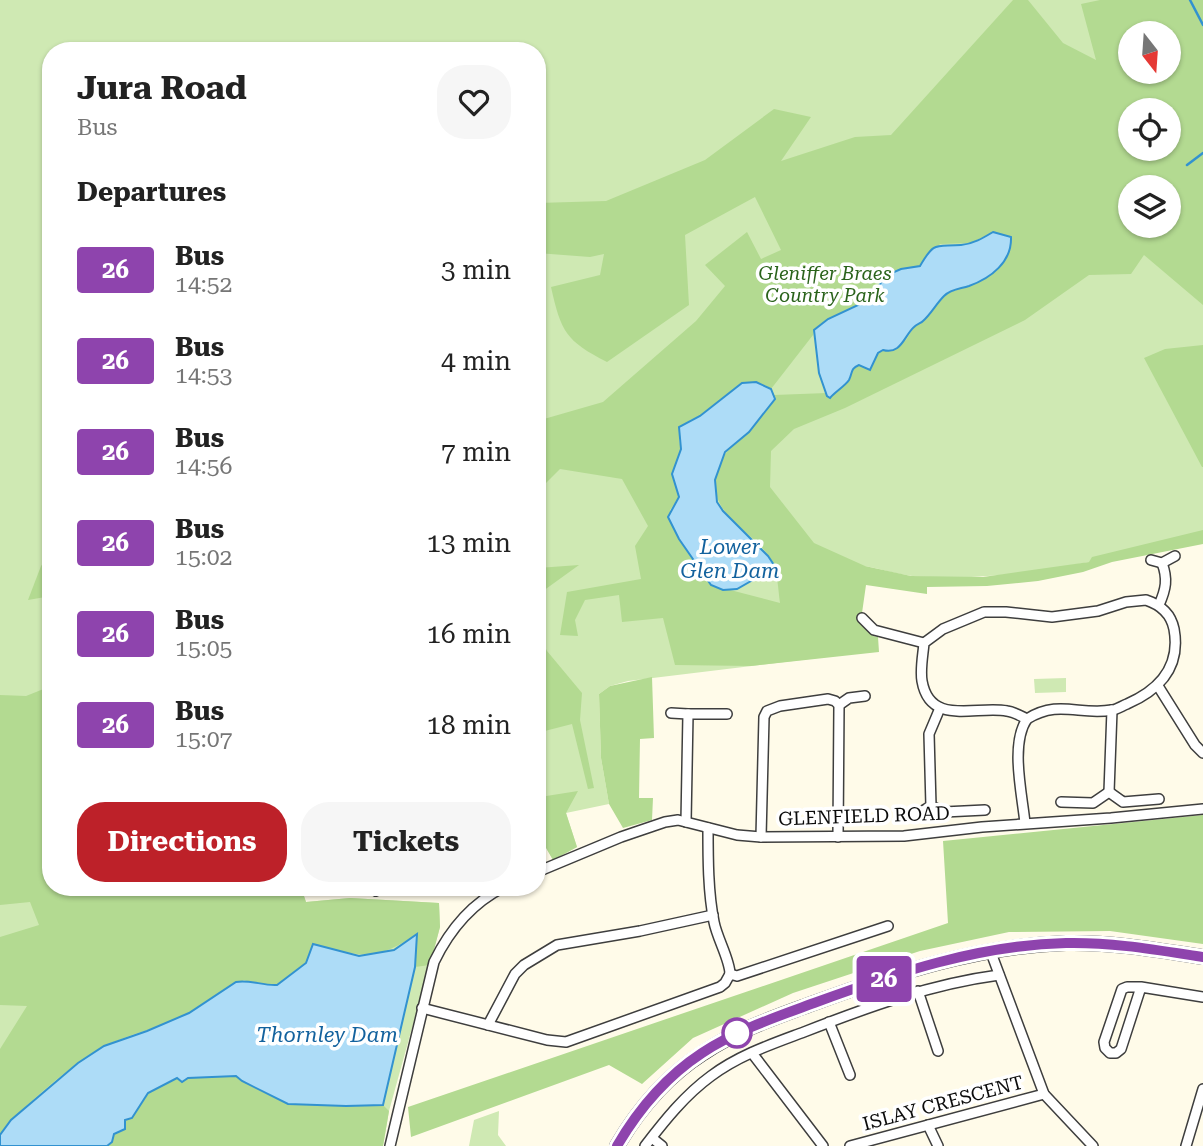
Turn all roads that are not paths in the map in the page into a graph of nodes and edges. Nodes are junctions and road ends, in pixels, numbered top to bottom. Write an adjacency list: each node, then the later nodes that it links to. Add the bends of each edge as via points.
1 (1175, 556): 3 (street)
2 (1151, 560): 3 (street)
3 (1163, 563): 4 (street, via 1166,590)
4 (1159, 605): 6 (street, via 1146,600 1126,602 1052,617 984,612 943,629); 7 (street, via 1172,620 1176,642 1173,661)
5 (862, 618): 6 (street, via 874,630)
6 (924, 643): 10 (street, via 922,681)
7 (1158, 686): 11 (street); 16 (street)
8 (865, 696): 9 (street)
9 (839, 705): 27 (street, via 828,699 767,711); 28 (street)
10 (940, 708): 15 (street, via 1010,711); 20 (street, via 929,734)
11 (1112, 710): 15 (street, via 1054,708); 17 (street)
12 (671, 713): 13 (street)
13 (688, 713): 14 (street); 24 (street)
14 (727, 714)
15 (1027, 719): 25 (street, via 1018,744)
16 (1203, 753)
17 (1109, 792): 18 (street, via 1123,802); 19 (street, via 1093,803)
18 (1160, 799)
19 (1061, 802)
20 (931, 806): 22 (street, via 944,812); 23 (street, via 916,815)
21 (1203, 809): 25 (street, GLENFIELD ROAD)
22 (985, 810)
23 (904, 814)
24 (686, 822): 26 (street, GLENFIELD ROAD); 29 (street, GLENFIELD ROAD, via 665,822)
25 (1025, 823): 28 (street, GLENFIELD ROAD, via 930,835)
26 (708, 828): 27 (street, GLENFIELD ROAD); 31 (street)
27 (761, 837): 28 (street, GLENFIELD ROAD)
28 (838, 837)
29 (546, 868)
30 (490, 896): 40 (street, via 448,935 434,962)
31 (713, 915): 35 (street); 42 (street, via 557,946 516,974)
32 (888, 926): 35 (street, via 737,976)
33 (990, 950): 34 (street, via 1105,944); 36 (street); 51 (street, via 898,974 729,1037 664,1085)
34 (1203, 957)
35 (730, 974): 42 (street, via 720,987 566,1042)
36 (999, 975): 38 (street); 47 (street)
37 (1142, 987): 37 (street, via 1127,987 1118,995 1104,1042 1110,1053 1121,1049); 39 (street)
38 (918, 991): 41 (street); 43 (street)
39 (1203, 997)
40 (422, 1008): 42 (street); 50 (street)
41 (829, 1022): 44 (street); 45 (street)
42 (488, 1025)
43 (939, 1051)
44 (751, 1053): 49 (street, via 678,1104); 53 (street)
45 (850, 1075)
46 (1203, 1089): 57 (street)
47 (1044, 1094): 48 (street, ISLAY CRESCENT); 56 (street)
48 (928, 1125): 54 (street, ISLAY CRESCENT); 55 (street)
49 (648, 1142): 52 (street)
50 (390, 1146)
51 (617, 1146)
52 (662, 1146)
53 (823, 1146)
54 (850, 1146)
55 (938, 1146)
56 (1093, 1146)
57 (1186, 1146)

